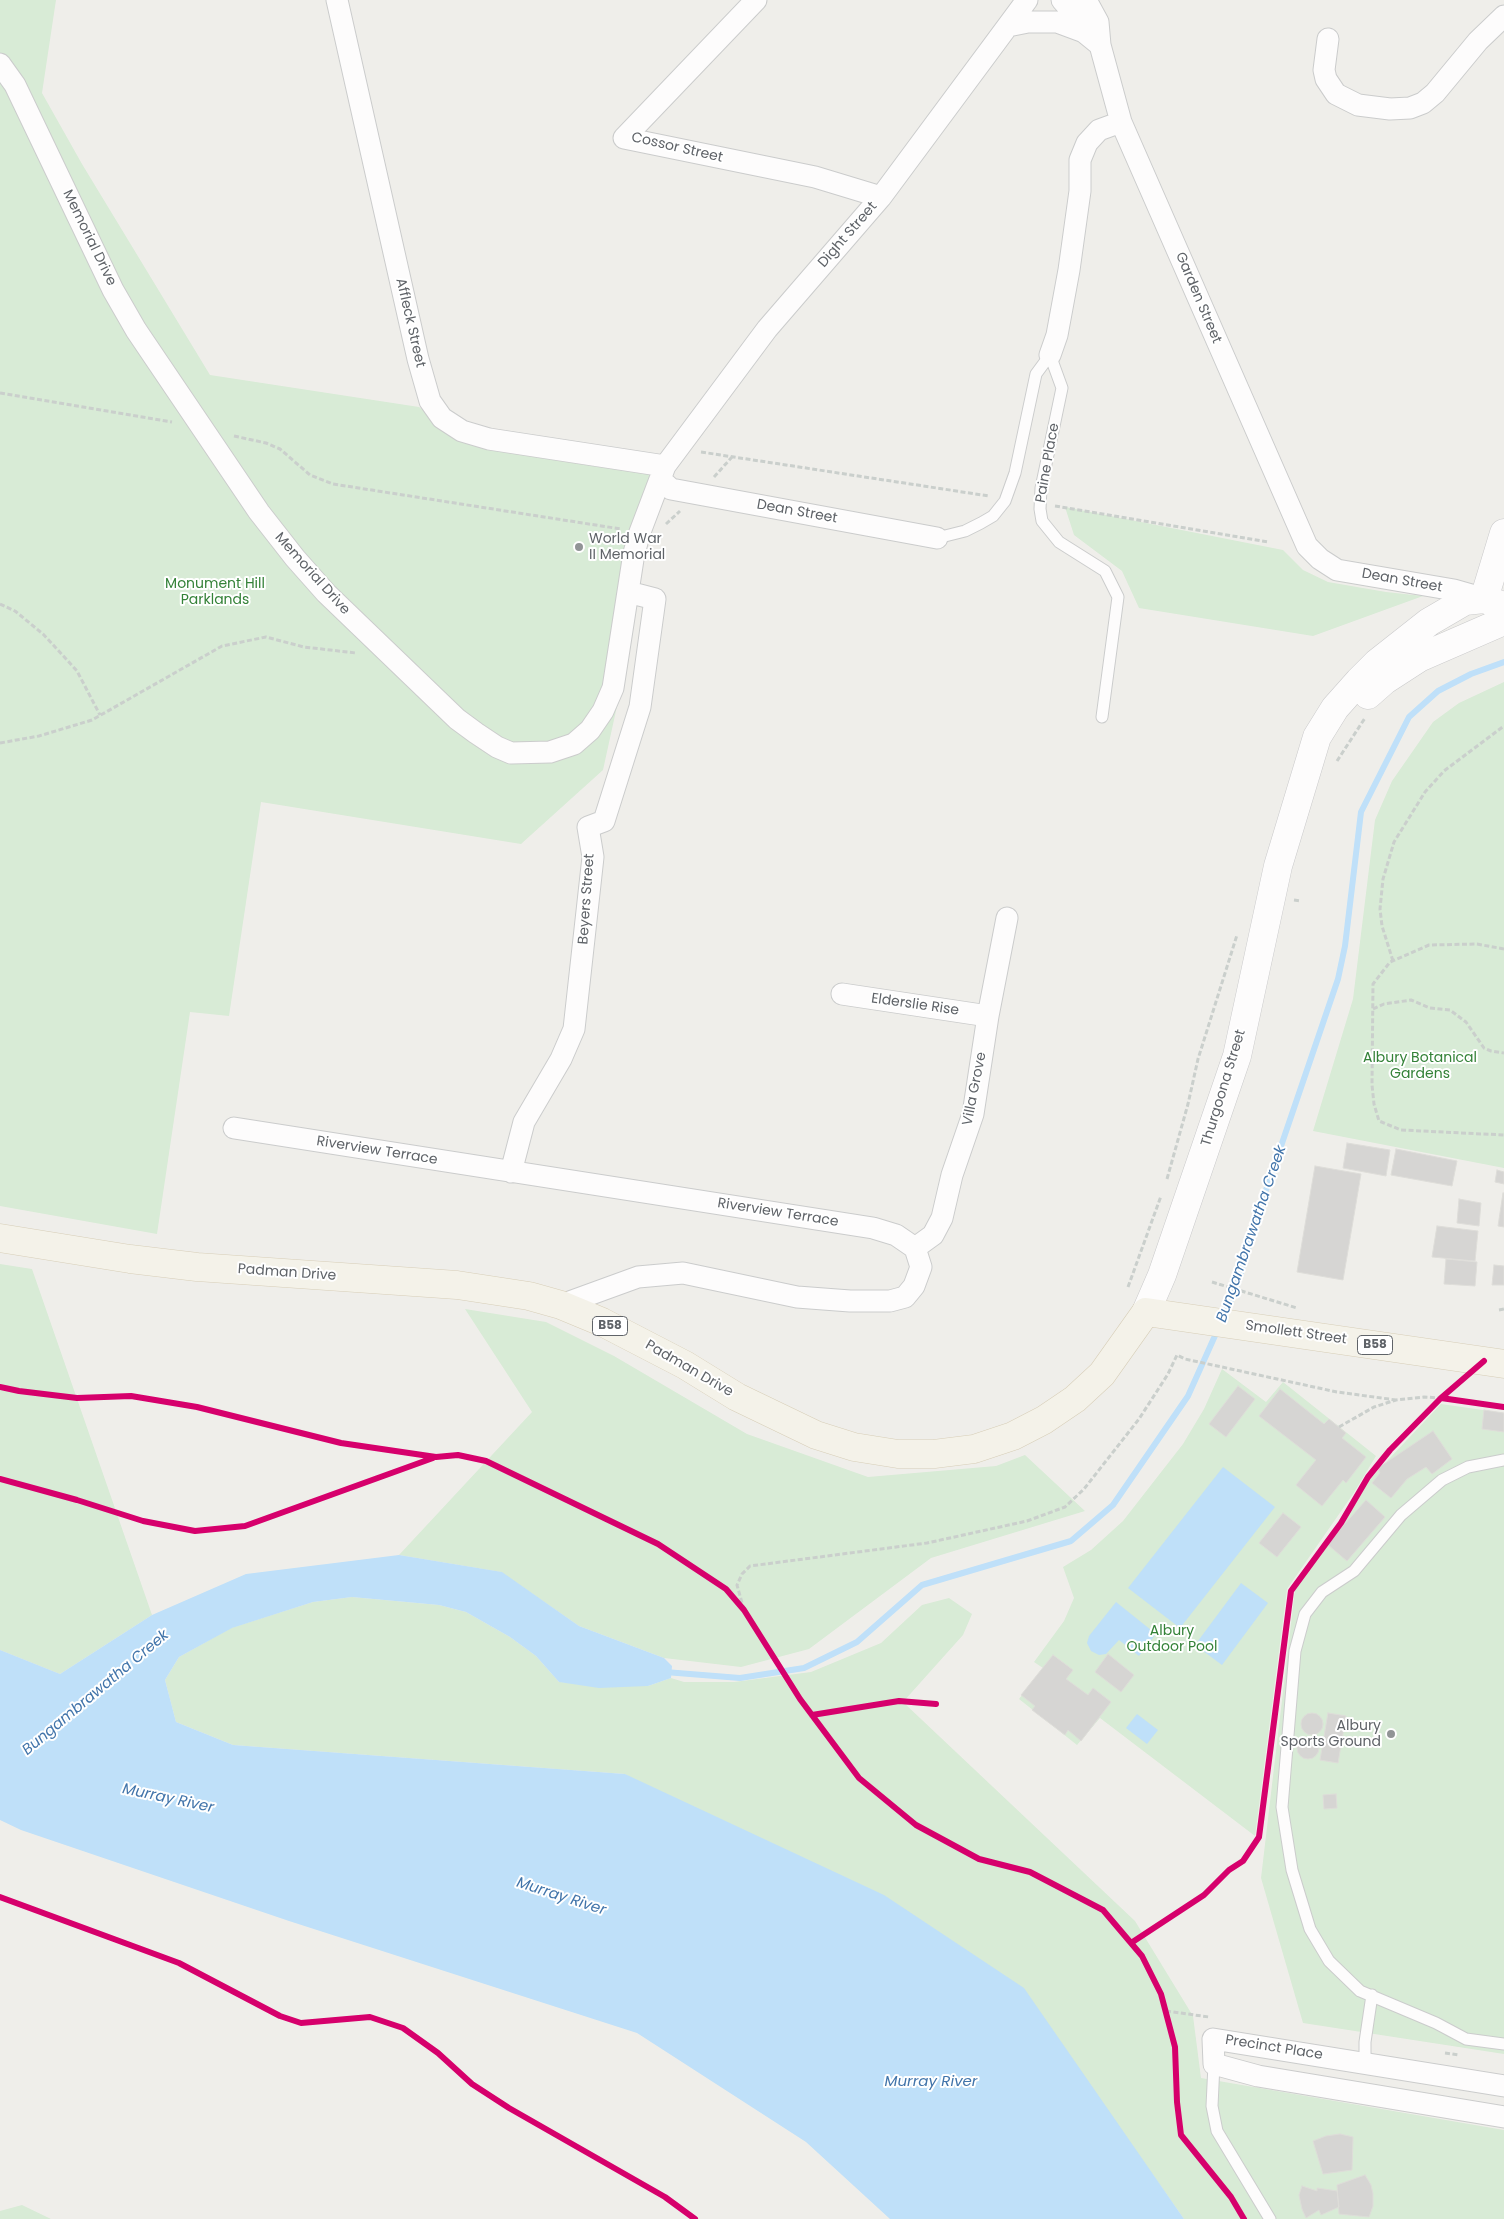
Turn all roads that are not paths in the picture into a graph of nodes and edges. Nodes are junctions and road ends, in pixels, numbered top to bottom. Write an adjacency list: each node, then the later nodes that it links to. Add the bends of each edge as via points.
1 (338, 0): 14 (street, Affleck Street, via 430,401 442,418 462,431)
2 (756, 0): 12 (street, Cossor Street, via 624,138 815,177)
3 (1027, 0): 7 (street, Dight Street)
4 (1062, 0): 9 (street, Garden Street)
5 (1086, 0): 9 (street, Garden Street, via 1098,22)
6 (1504, 16): 8 (street, via 1478,41 1435,93 1410,108 1390,109 1358,104 1336,94 1324,70)
7 (1008, 26): 9 (street, via 1057,22 1084,32); 12 (street, Dight Street)
8 (1328, 39)
9 (1100, 45): 11 (street, Garden Street)
10 (0, 64): 18 (street, Memorial Drive, via 15,85 113,290 259,512 326,593 458,719 497,747 511,753 550,752 574,744 590,730 613,688)
11 (1121, 122): 13 (street, Paine Place, via 1099,130 1087,143 1080,160 1080,191 1069,270 1057,335); 17 (street, Garden Street)
12 (881, 197): 14 (street, Dight Street, via 767,329)
13 (1050, 354): 16 (lane, Paine Place, via 1036,374 1016,473 1005,500 993,516 981,523); 21 (lane, Paine Place, via 1062,388 1041,488 1042,521 1059,542 1105,571 1118,597)
14 (662, 473): 16 (street, Dean Street, via 672,489); 18 (street, Memorial Drive, via 640,532)
15 (1504, 533): 19 (main road)
16 (937, 538)
17 (1306, 546): 19 (street, Dean Street, via 1337,570 1454,590)
18 (628, 592): 27 (street, Beyers Street, via 655,599 640,707 604,821 588,827 593,857 574,1029 561,1059 524,1122)
19 (1494, 603): 22 (main road, Thurgoona Street, via 1465,601 1429,622 1377,663 1335,708 1317,737)
20 (1504, 621): 22 (main road, Thurgoona Street, via 1419,658 1372,691 1328,744)
21 (1102, 717)
22 (1297, 799): 31 (main road, Thurgoona Street, via 1270,896 1237,1056 1162,1275)
23 (1008, 918): 25 (street, Villa Grove)
24 (842, 994): 25 (street, Elderslie Rise)
25 (988, 1016): 29 (street, Villa Grove, via 972,1114 942,1218 933,1234)
26 (234, 1128): 27 (street, Riverview Terrace)
27 (512, 1172): 29 (street, Riverview Terrace, via 873,1228 896,1234)
28 (0, 1238): 30 (main road, Padman Drive / B58, via 196,1267 458,1285 521,1294)
29 (914, 1248): 30 (street, via 920,1268 914,1286 906,1297 890,1301 797,1296 683,1273 638,1277)
30 (561, 1305): 31 (main road, Padman Drive / B58, via 646,1344 738,1397 816,1435 854,1448 898,1454 974,1449 1013,1436 1044,1420 1075,1399 1102,1374)
31 (1146, 1312): 32 (main road, Smollett Street / B58)
32 (1504, 1364)
33 (1504, 1460): 34 (lane, via 1468,1467 1442,1480 1401,1515 1354,1571 1322,1592 1305,1614 1295,1651 1282,1807 1292,1870 1310,1929 1329,1961 1360,1991)
34 (1372, 1996): 35 (lane, via 1466,2038); 36 (lane)
35 (1504, 2044)
36 (1365, 2063): 37 (street, Precinct Place, via 1213,2038); 38 (street, Precinct Place)
37 (1214, 2064): 39 (street, Precinct Place, via 1266,2077); 40 (lane, via 1212,2106 1217,2131)
38 (1504, 2086)
39 (1504, 2117)
40 (1270, 2219)

